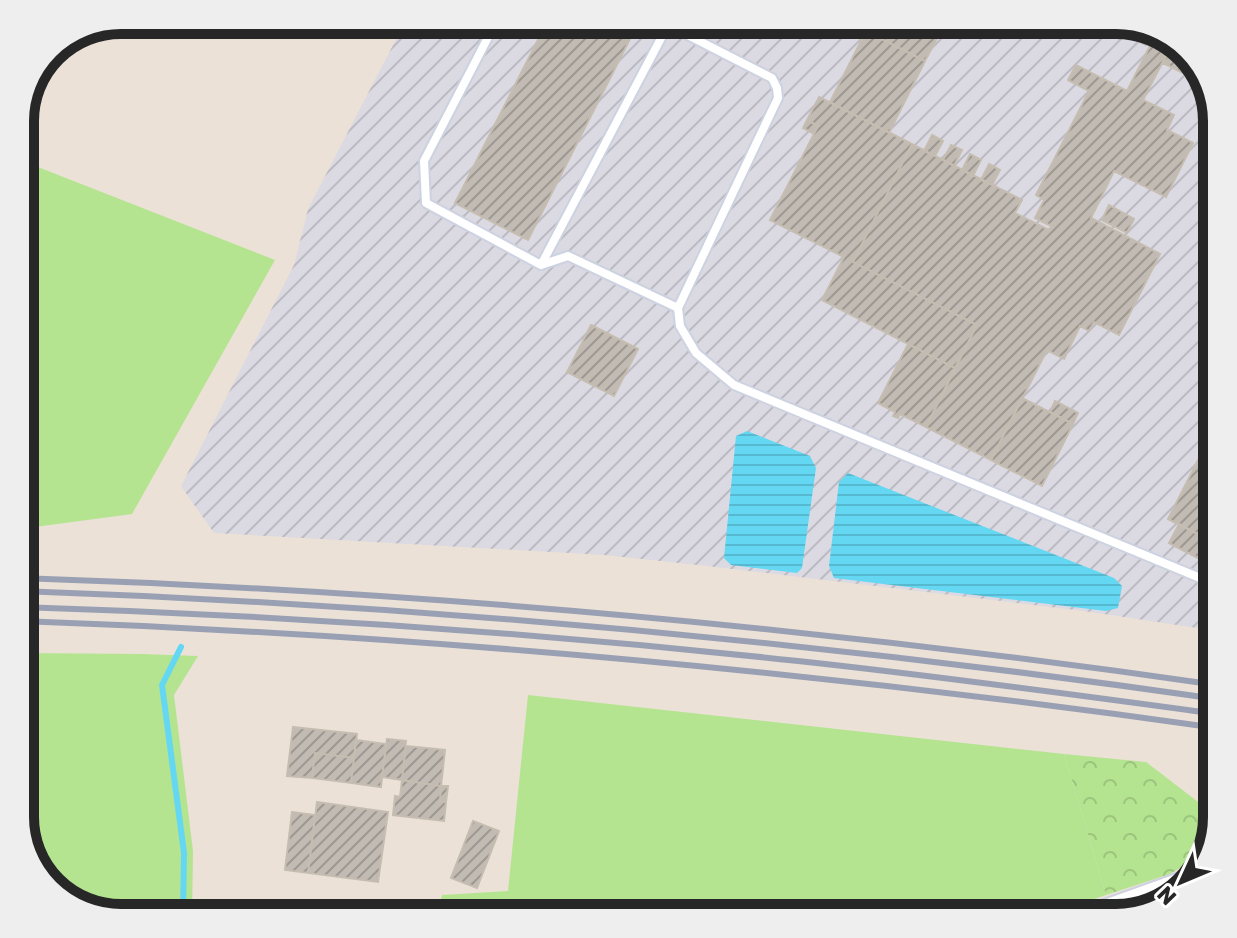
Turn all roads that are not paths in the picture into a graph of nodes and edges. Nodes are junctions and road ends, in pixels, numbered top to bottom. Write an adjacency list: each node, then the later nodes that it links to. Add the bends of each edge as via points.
1 (490, 34): 4 (lane, via 424,161 426,203)
2 (663, 34): 4 (lane)
3 (686, 34): 5 (lane, via 772,78 778,98)
4 (541, 265): 5 (lane, via 568,256)
5 (678, 308): 6 (lane, via 680,326 696,353 734,385)
6 (1203, 579)
7 (1171, 884): 8 (street)
8 (1116, 904)

